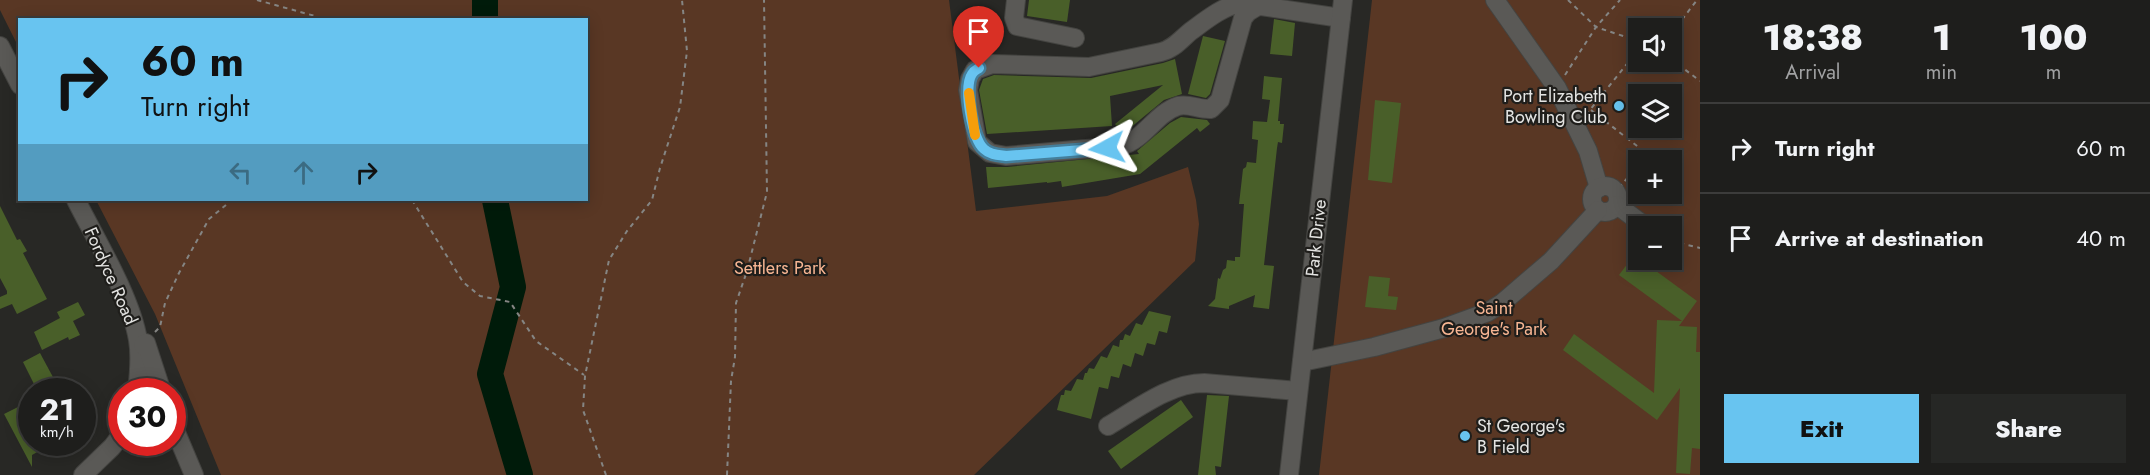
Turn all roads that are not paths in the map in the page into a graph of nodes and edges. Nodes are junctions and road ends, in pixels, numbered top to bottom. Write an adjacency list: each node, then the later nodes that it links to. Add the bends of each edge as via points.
1 (1016, 0): 5 (street, via 1017,26)
2 (1495, 0): 8 (street, via 1557,88)
3 (1258, 6): 3 (street, via 1243,18 1220,100 1210,109 1175,107 1121,146 1006,156 990,153 978,142 968,84 982,66 1089,67 1120,62 1167,51 1230,5 1247,2); 4 (street)
4 (1342, 9): 12 (street, Park Drive)
5 (1075, 38)
6 (0, 46): 7 (street)
7 (18, 81)
8 (1611, 195): 10 (street); 12 (street, via 1596,190 1592,199 1598,210 1551,261 1488,312 1374,347)
9 (76, 201): 11 (street, Fordyce Road, via 128,306)
10 (1634, 216)
11 (139, 348): 13 (street, Fordyce Road); 14 (street, via 146,343)
12 (1302, 362): 15 (street, Park Drive)
13 (138, 378)
14 (157, 378)
15 (1298, 390): 16 (street, via 1188,384); 21 (street, Park Drive)
16 (1108, 426)
17 (108, 451): 19 (street)
18 (186, 456): 20 (street)
19 (83, 475)
20 (194, 475)
21 (1289, 475)

